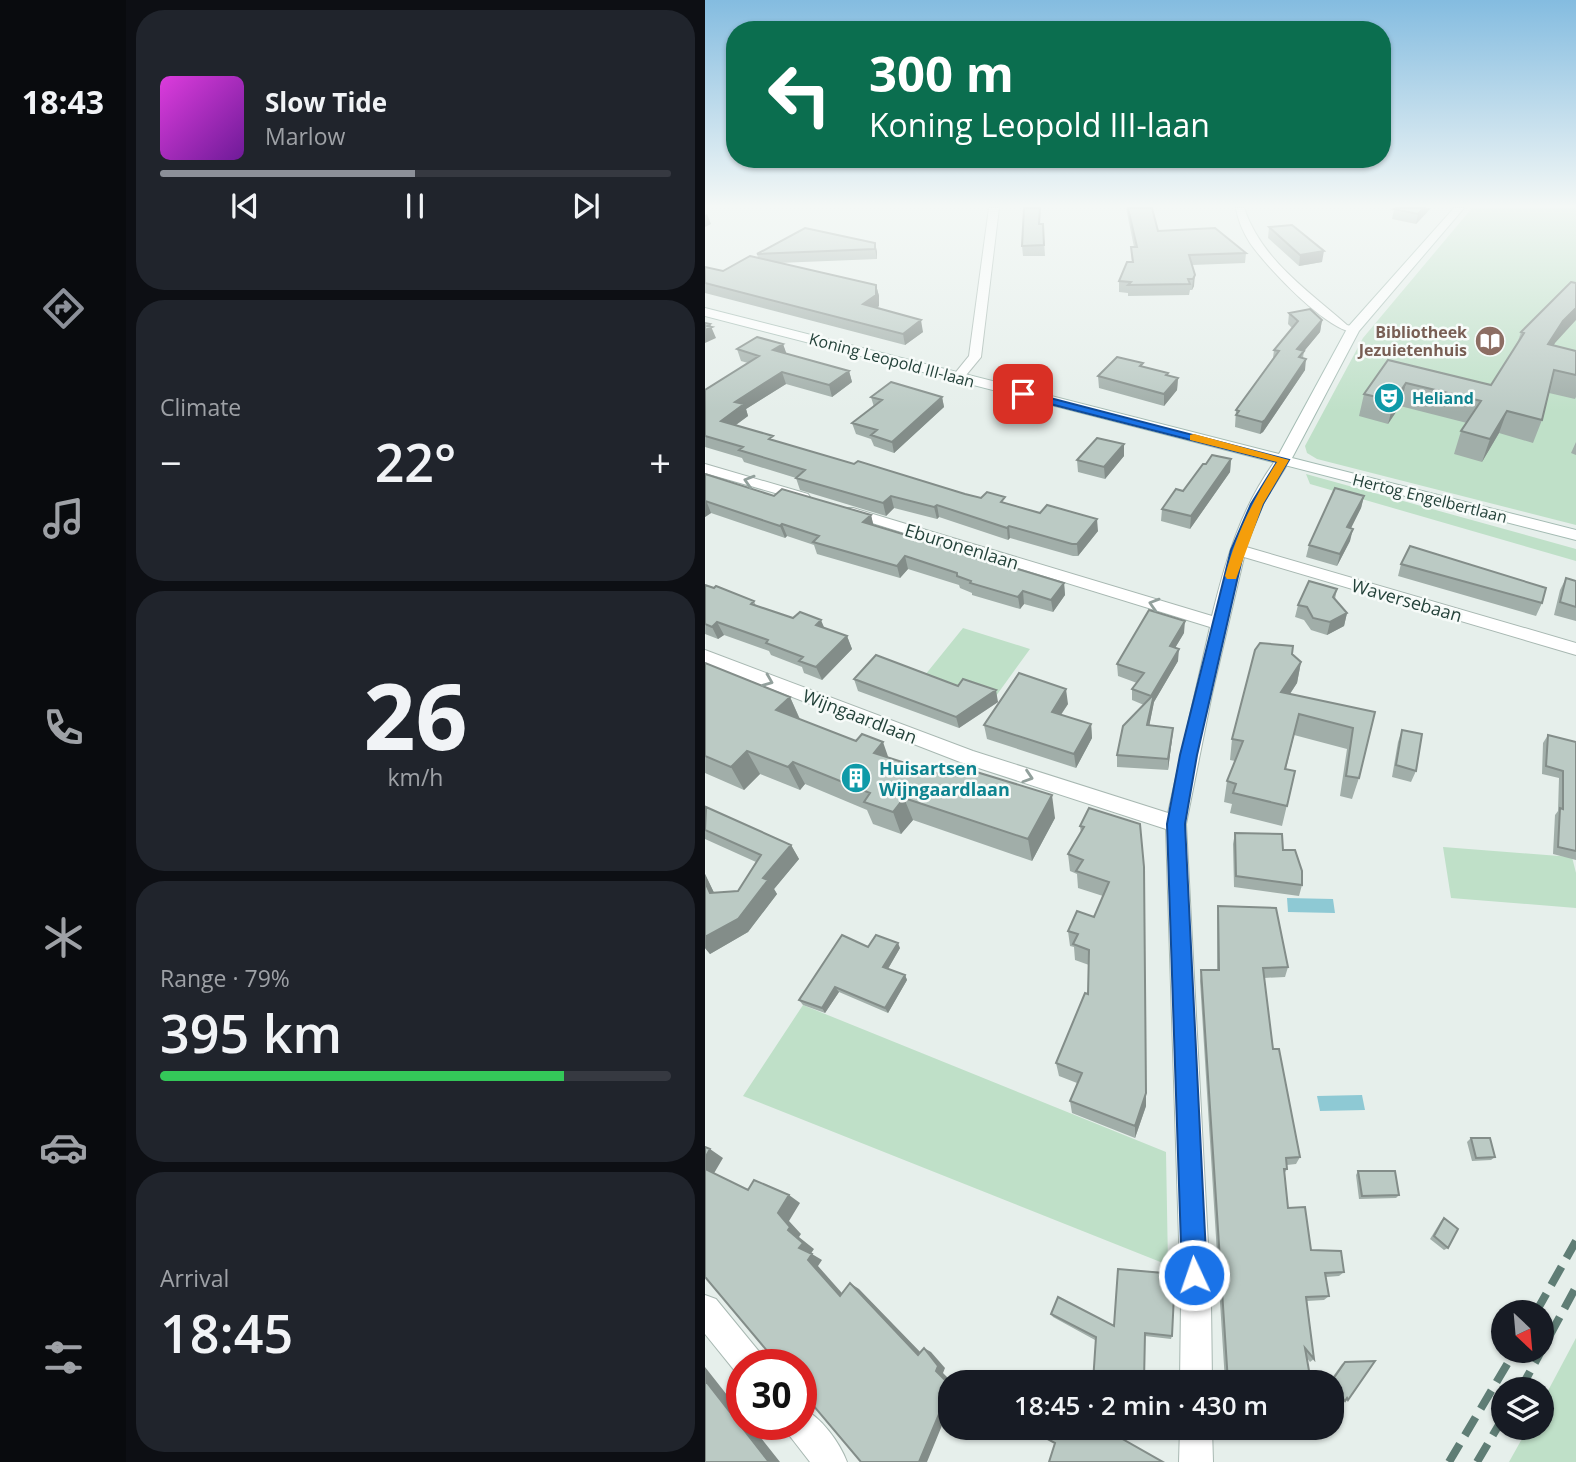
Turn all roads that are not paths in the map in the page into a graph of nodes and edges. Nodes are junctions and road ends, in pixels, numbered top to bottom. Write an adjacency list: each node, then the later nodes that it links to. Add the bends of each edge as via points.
1 (985, 276): 6 (street, via 975,357)
2 (1288, 276): 5 (street, via 1343,327)
3 (1400, 276): 5 (street)
4 (705, 312): 6 (street, Koning Leopold III-laan)
5 (1353, 330): 7 (street)
6 (958, 377): 7 (street, Koning Leopold III-laan)
7 (1284, 460): 9 (street, Hertog Engelbertlaan); 10 (street, via 1257,504)
8 (705, 468): 11 (street, Eburonenlaan, one-way to 8)
9 (1576, 536)
10 (1238, 550): 11 (street); 12 (street, Waversebaan)
11 (1219, 624): 14 (street)
12 (1576, 649)
13 (705, 656): 14 (street, Wijngaardlaan, one-way to 14, via 967,757)
14 (1176, 824): 17 (street)
15 (705, 1310): 16 (street)
16 (737, 1349)
17 (1196, 1370)
18 (813, 1440): 20 (street)
19 (1196, 1440): 21 (street)
20 (831, 1462)
21 (1196, 1462)

